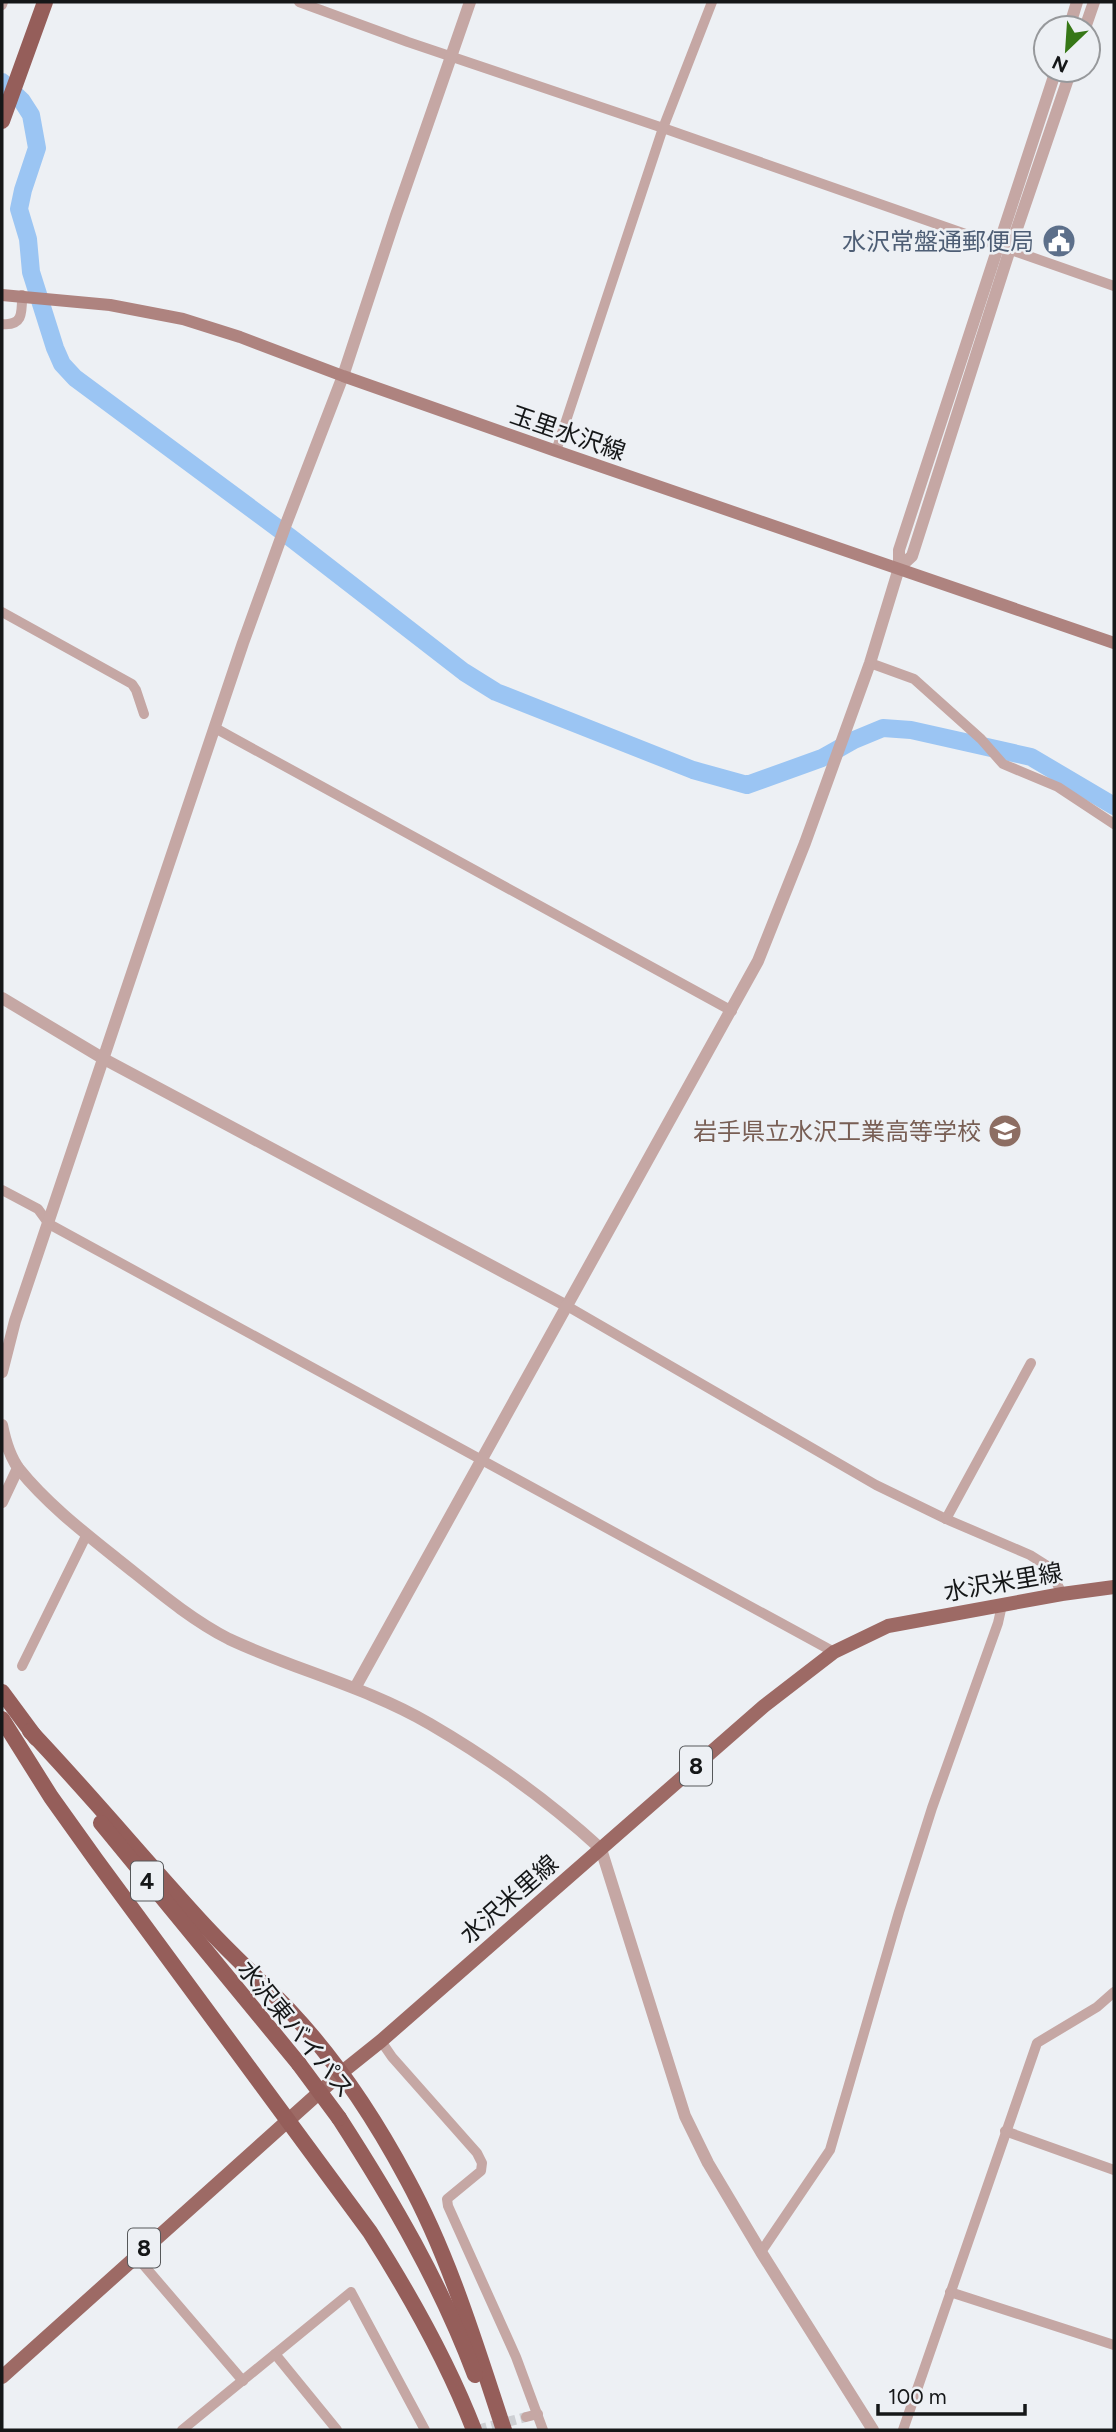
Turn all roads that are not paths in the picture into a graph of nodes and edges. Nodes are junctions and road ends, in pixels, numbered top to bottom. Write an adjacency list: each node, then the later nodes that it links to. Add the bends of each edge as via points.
1 (45, 2): 8 (highway)
2 (299, 2): 5 (street)
3 (470, 2): 5 (street)
4 (712, 2): 9 (street)
5 (451, 56): 9 (street); 15 (street)
6 (1052, 84): 10 (street)
7 (1066, 84): 10 (street)
8 (3, 116)
9 (663, 128): 10 (street); 16 (street)
10 (1005, 247): 11 (street); 17 (street, via 899,550)
11 (1114, 286)
12 (2, 295): 13 (main road, 玉里水沢線)
13 (22, 295): 14 (street, via 15,324); 15 (main road, 玉里水沢線, via 183,319)
14 (2, 324)
15 (343, 376): 16 (main road, 玉里水沢線); 22 (street, via 283,530)
16 (556, 451): 17 (main road, 玉里水沢線)
17 (899, 568): 19 (main road, 玉里水沢線); 20 (street)
18 (2, 612): 21 (street, via 132,684)
19 (1114, 643)
20 (870, 663): 23 (street, via 914,679 1003,764 1058,787); 25 (street, via 763,949)
21 (144, 714)
22 (215, 728): 25 (street); 26 (street)
23 (1114, 824)
24 (2, 998): 26 (street)
25 (732, 1011): 29 (street)
26 (104, 1059): 28 (street); 29 (street)
27 (2, 1190): 28 (street, via 38,1209)
28 (49, 1224): 31 (street); 33 (street)
29 (567, 1306): 33 (street); 36 (street, via 876,1485)
30 (1031, 1363): 36 (street)
31 (2, 1372)
32 (2, 1425): 34 (street)
33 (482, 1460): 41 (street); 43 (street)
34 (18, 1468): 35 (street); 37 (street)
35 (2, 1502)
36 (946, 1519): 39 (street, via 1049,1567)
37 (87, 1534): 42 (street); 43 (street, via 176,1606 227,1638)
38 (1114, 1587): 39 (main road, 水沢米里線 / 8)
39 (1062, 1594): 40 (main road, 水沢米里線 / 8)
40 (1002, 1605): 41 (main road, 水沢米里線 / 8, via 888,1626); 54 (street, via 899,1912 830,2150)
41 (834, 1652): 47 (main road, 水沢米里線 / 8, via 764,1706)
42 (22, 1666)
43 (355, 1688): 47 (street, via 428,1723 494,1766)
44 (2, 1692): 46 (highway, 水沢東バイパス / 4)
45 (2, 1719): 51 (highway, via 81,1839)
46 (30, 1731): 50 (highway, via 210,1931 290,2011); 67 (highway, 水沢東バイパス / 4, bridge, via 339,2118 406,2226 470,2362)
47 (601, 1849): 49 (main road, 水沢米里線 / 8); 54 (street, via 685,2116)
48 (1114, 1992): 52 (street, via 1037,2043)
49 (381, 2041): 50 (main road, 水沢米里線 / 8); 61 (street, via 482,2163 481,2171 447,2199 448,2206)
50 (341, 2073): 51 (main road, 水沢米里線 / 8); 68 (highway, via 408,2179 463,2309)
51 (288, 2120): 55 (main road, 水沢米里線 / 8); 66 (highway, via 370,2232 408,2293)
52 (1005, 2131): 53 (street); 56 (street)
53 (1114, 2170)
54 (761, 2252): 70 (street)
55 (135, 2255): 59 (main road, 水沢米里線 / 8); 60 (street)
56 (950, 2292): 57 (street); 71 (street)
57 (1114, 2345)
58 (275, 2354): 60 (street); 64 (street); 65 (street, via 351,2292)
59 (2, 2376)
60 (243, 2381): 63 (street)
61 (538, 2414): 62 (street); 69 (street)
62 (526, 2417)
63 (182, 2430)
64 (337, 2430)
65 (425, 2430)
66 (474, 2430)
67 (496, 2430)
68 (504, 2430)
69 (543, 2430)
70 (873, 2430)
71 (903, 2430)

